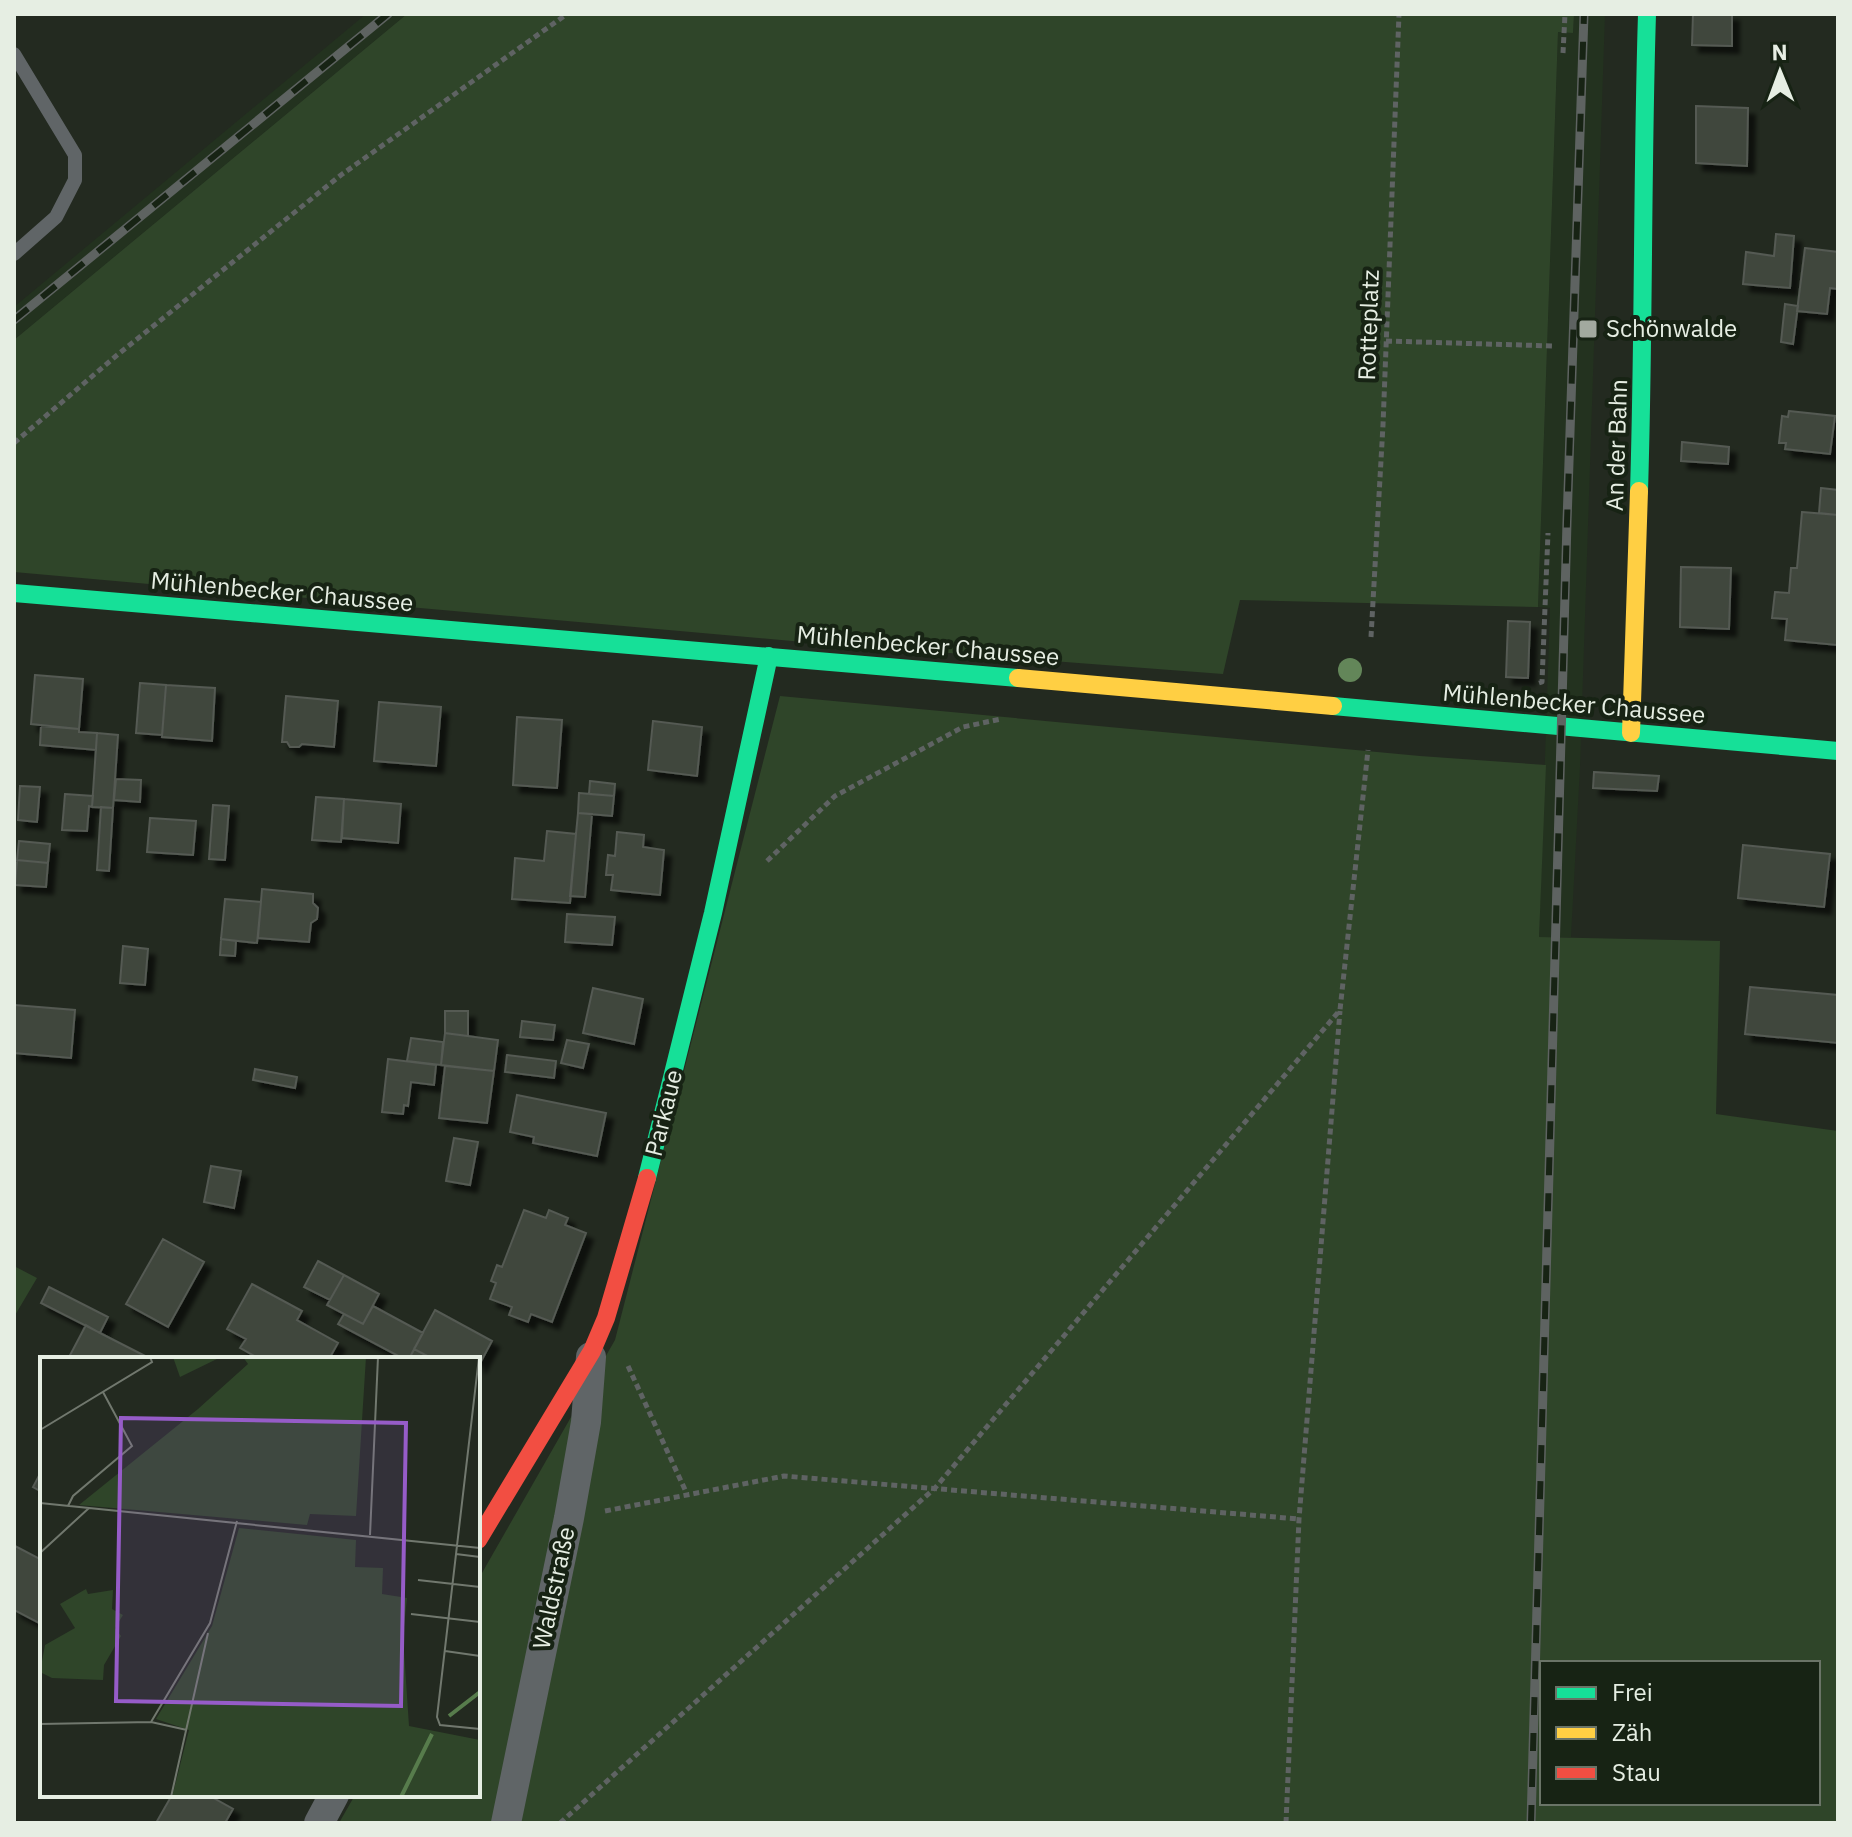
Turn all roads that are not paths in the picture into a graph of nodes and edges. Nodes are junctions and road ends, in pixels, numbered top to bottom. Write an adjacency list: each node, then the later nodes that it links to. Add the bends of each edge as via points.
1 (1647, 14): 6 (main road, An der Bahn, via 1644,346)
2 (14, 54): 3 (lane, via 75,155 75,180 56,217)
3 (14, 254)
4 (14, 593): 5 (main road, Mühlenbecker Chaussee)
5 (769, 656): 6 (main road, Mühlenbecker Chaussee); 8 (main road, Parkaue, via 656,1146)
6 (1631, 733): 7 (main road, Mühlenbecker Chaussee)
7 (1838, 751)
8 (592, 1351): 9 (main road, Parkaue); 12 (street, Waldstraße, via 569,1518)
9 (480, 1537)
10 (333, 1797): 11 (street)
11 (319, 1823)
12 (506, 1823)

